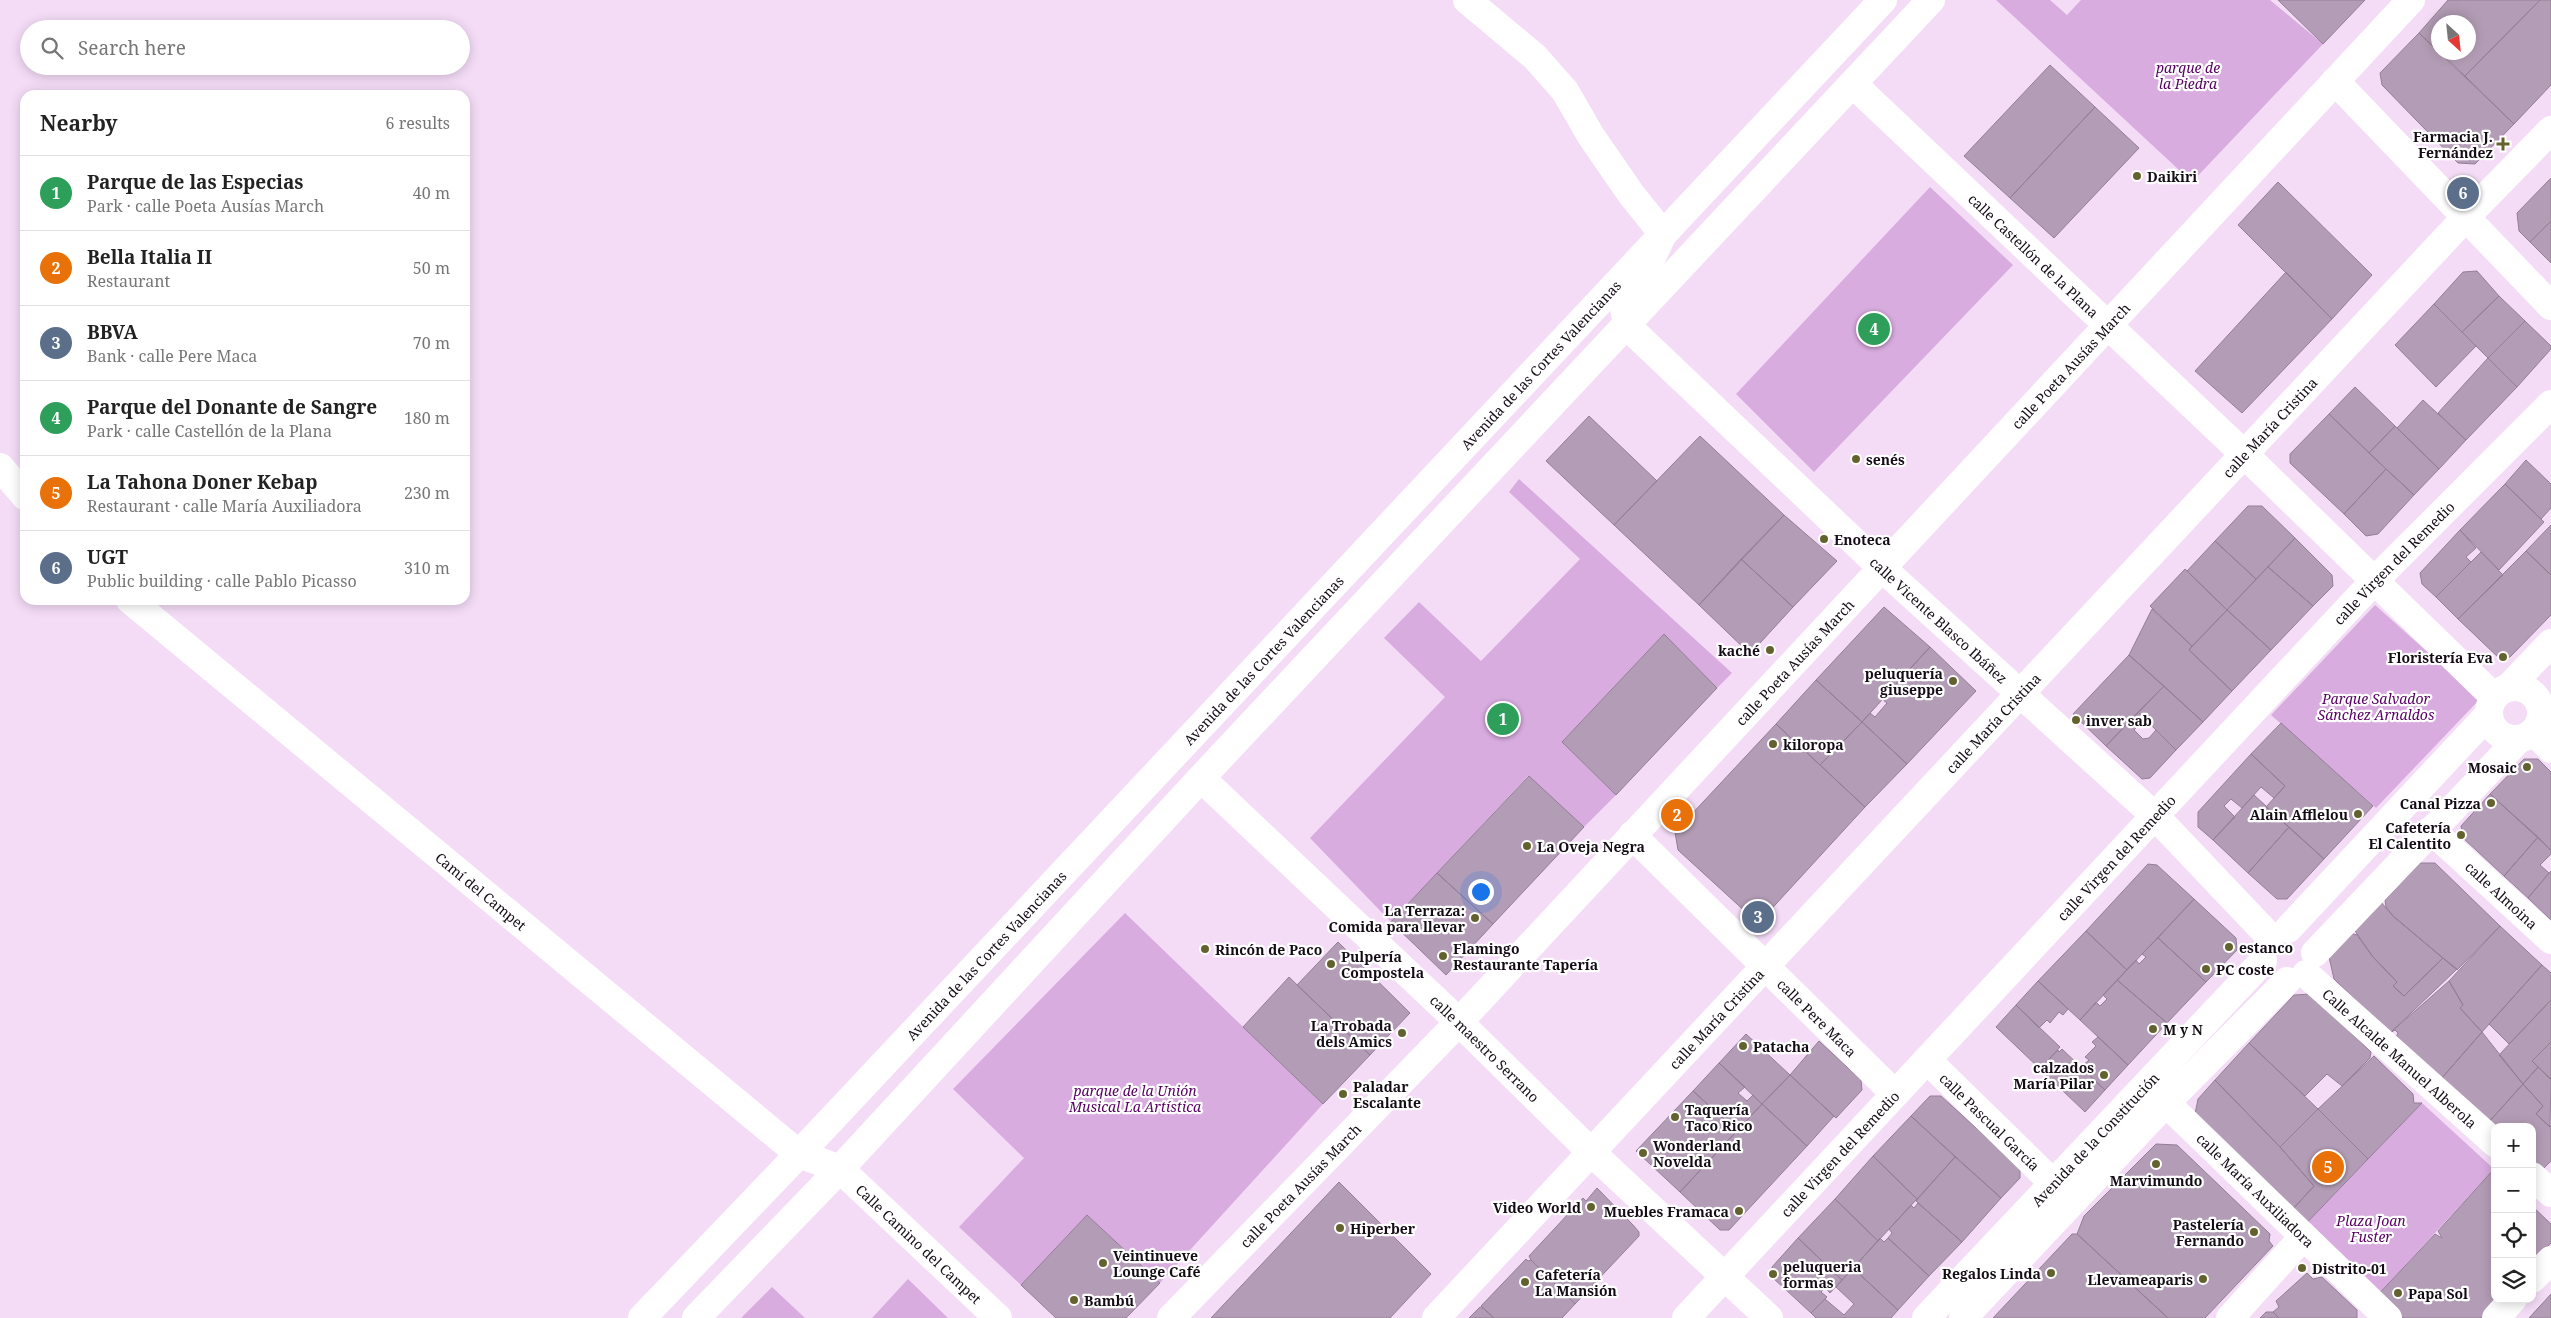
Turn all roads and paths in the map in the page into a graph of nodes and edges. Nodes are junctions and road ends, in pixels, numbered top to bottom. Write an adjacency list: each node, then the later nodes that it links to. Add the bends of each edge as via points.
1 (1467, 0): 9 (street, via 1535,57 1565,91 1591,136)
2 (1883, 0): 9 (street, Avenida de las Cortes Valencianas)
3 (1931, 0): 6 (street)
4 (2411, 0): 5 (street, calle Poeta Ausías March)
5 (2335, 81): 8 (street); 12 (street, calle Poeta Ausías March)
6 (1853, 84): 11 (street); 12 (street, calle Castellón de la Plana)
7 (2551, 130): 8 (street, calle María Cristina)
8 (2466, 217): 10 (street); 14 (street, calle María Cristina)
9 (1663, 234): 11 (street, via 1646,270 1623,302); 40 (street, Avenida de las Cortes Valencianas)
10 (2551, 306)
11 (1627, 326): 19 (street, calle Vicente Blasco Ibáñez); 26 (street)
12 (2107, 326): 14 (street, calle Castellón de la Plana); 19 (street, calle Poeta Ausías March)
13 (2551, 404): 20 (street, calle Virgen del Remedio)
14 (2244, 454): 20 (street, calle Castellón de la Plana); 23 (street, calle María Cristina)
15 (0, 467): 17 (street)
16 (0, 485): 18 (street)
17 (20, 490)
18 (20, 503)
19 (1882, 568): 23 (street, calle Vicente Blasco Ibáñez); 29 (street, calle Poeta Ausías March)
20 (2374, 582): 24 (street, calle Castellón de la Plana); 27 (street, calle Virgen del Remedio)
21 (136, 605): 40 (street, Camí del Campet)
22 (2551, 643): 24 (street, Avenida de la Constitución)
23 (2020, 694): 27 (street, calle Vicente Blasco Ibáñez); 32 (street, calle María Cristina)
24 (2497, 699): 25 (street, via 2526,689 2538,700); 25 (street, via 2495,730 2510,739); 31 (street, Avenida de la Constitución)
25 (2539, 726): 28 (street, Avenida de la Constitución)
26 (1201, 778): 34 (street, calle maestro Serrano); 41 (street)
27 (2156, 818): 31 (street, calle Vicente Blasco Ibáñez); 35 (street, calle Virgen del Remedio)
28 (2431, 830): 30 (street, calle Almoina); 33 (street, Avenida de la Constitución)
29 (1632, 836): 32 (street, calle Pere Maca); 34 (street, calle Poeta Ausías March)
30 (2551, 940)
31 (2274, 942): 33 (street, calle Vicente Blasco Ibáñez, via 2272,975); 33 (street, via 2301,932 2308,937); 43 (street, Avenida de la Constitución)
32 (1765, 966): 36 (street, calle Pere Maca); 39 (street, calle María Cristina)
33 (2303, 969): 37 (street, Avenida de la Constitución); 38 (street, Calle Alcalde Manuel Alberola)
34 (1459, 1022): 39 (street, calle maestro Serrano); 53 (street, calle Poeta Ausías March)
35 (1927, 1060): 36 (street, calle Virgen del Remedio); 43 (street, calle Pascual García)
36 (1895, 1094): 47 (street, calle Virgen del Remedio)
37 (2166, 1103): 45 (street, calle María Auxiliadora); 58 (street, Avenida de la Constitución)
38 (2491, 1139)
39 (1592, 1152): 47 (street, calle maestro Serrano); 54 (street, calle María Cristina)
40 (799, 1154): 41 (street, Camí del Campet); 50 (street, Avenida de las Cortes Valencianas)
41 (840, 1169): 51 (street); 52 (street, Calle Camino del Campet)
42 (2536, 1180): 44 (street)
43 (2052, 1182): 57 (street, Avenida de la Constitución)
44 (2551, 1193)
45 (2303, 1237): 59 (street); 60 (street, calle María Auxiliadora)
46 (2551, 1260): 48 (street)
47 (1726, 1276): 55 (street, calle Virgen del Remedio); 56 (street, calle maestro Serrano)
48 (2536, 1276)
49 (2510, 1303): 61 (street)
50 (642, 1318)
51 (696, 1318)
52 (998, 1318)
53 (1171, 1318)
54 (1436, 1318)
55 (1686, 1318)
56 (1769, 1318)
57 (1926, 1318)
58 (1963, 1318)
59 (2230, 1318)
60 (2388, 1318)
61 (2496, 1318)

